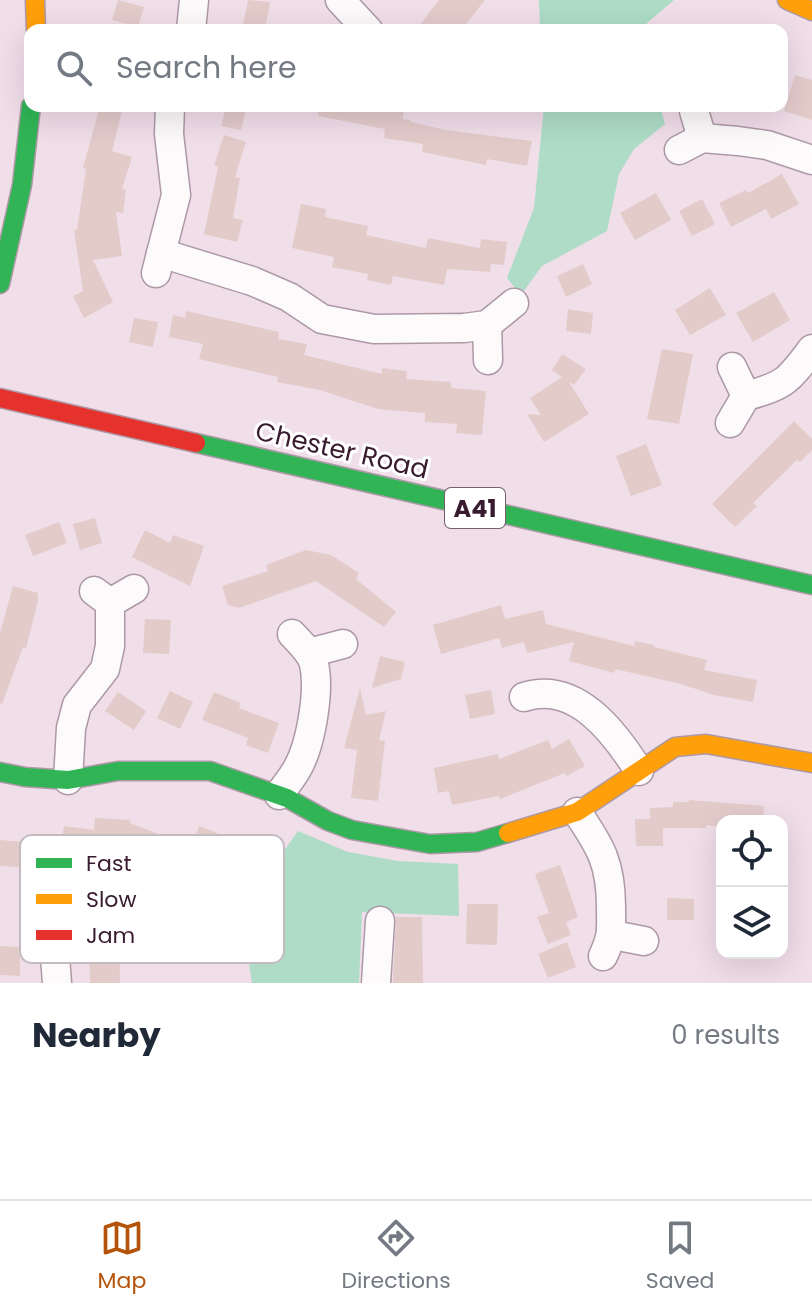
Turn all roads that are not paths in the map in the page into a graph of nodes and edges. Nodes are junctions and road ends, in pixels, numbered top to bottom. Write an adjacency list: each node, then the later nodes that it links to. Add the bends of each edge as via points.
1 (35, 0): 6 (street)
2 (194, 0): 7 (street)
3 (340, 0): 8 (street)
4 (787, 0): 5 (street)
5 (812, 11)
6 (36, 24)
7 (192, 24)
8 (362, 24)
9 (30, 112): 13 (street, via 22,185)
10 (170, 112): 15 (street, via 176,195 158,263 252,281 322,319 374,329)
11 (694, 112): 12 (street, via 691,144 767,145)
12 (812, 160)
13 (0, 284)
14 (514, 303): 15 (street)
15 (487, 325): 17 (street)
16 (812, 349): 19 (street, via 789,380)
17 (488, 360)
18 (732, 367): 19 (street)
19 (746, 396): 21 (street)
20 (0, 398): 22 (street, Chester Road / A41)
21 (730, 423)
22 (812, 585)
23 (113, 594): 29 (street, via 105,669 77,705)
24 (343, 644): 30 (street, via 301,644 314,665 311,725 298,767)
25 (536, 688): 27 (street, via 585,707 621,742)
26 (812, 763): 27 (street, via 706,744 675,747)
27 (639, 771): 31 (street)
28 (0, 772): 29 (street)
29 (68, 780): 30 (street, via 118,771 210,771)
30 (279, 795): 31 (street, via 352,830 430,844 477,842)
31 (577, 812): 33 (street, via 596,840 611,878 608,945)
32 (380, 921): 36 (street)
33 (644, 941)
34 (55, 963): 35 (street)
35 (57, 983)
36 (376, 983)

